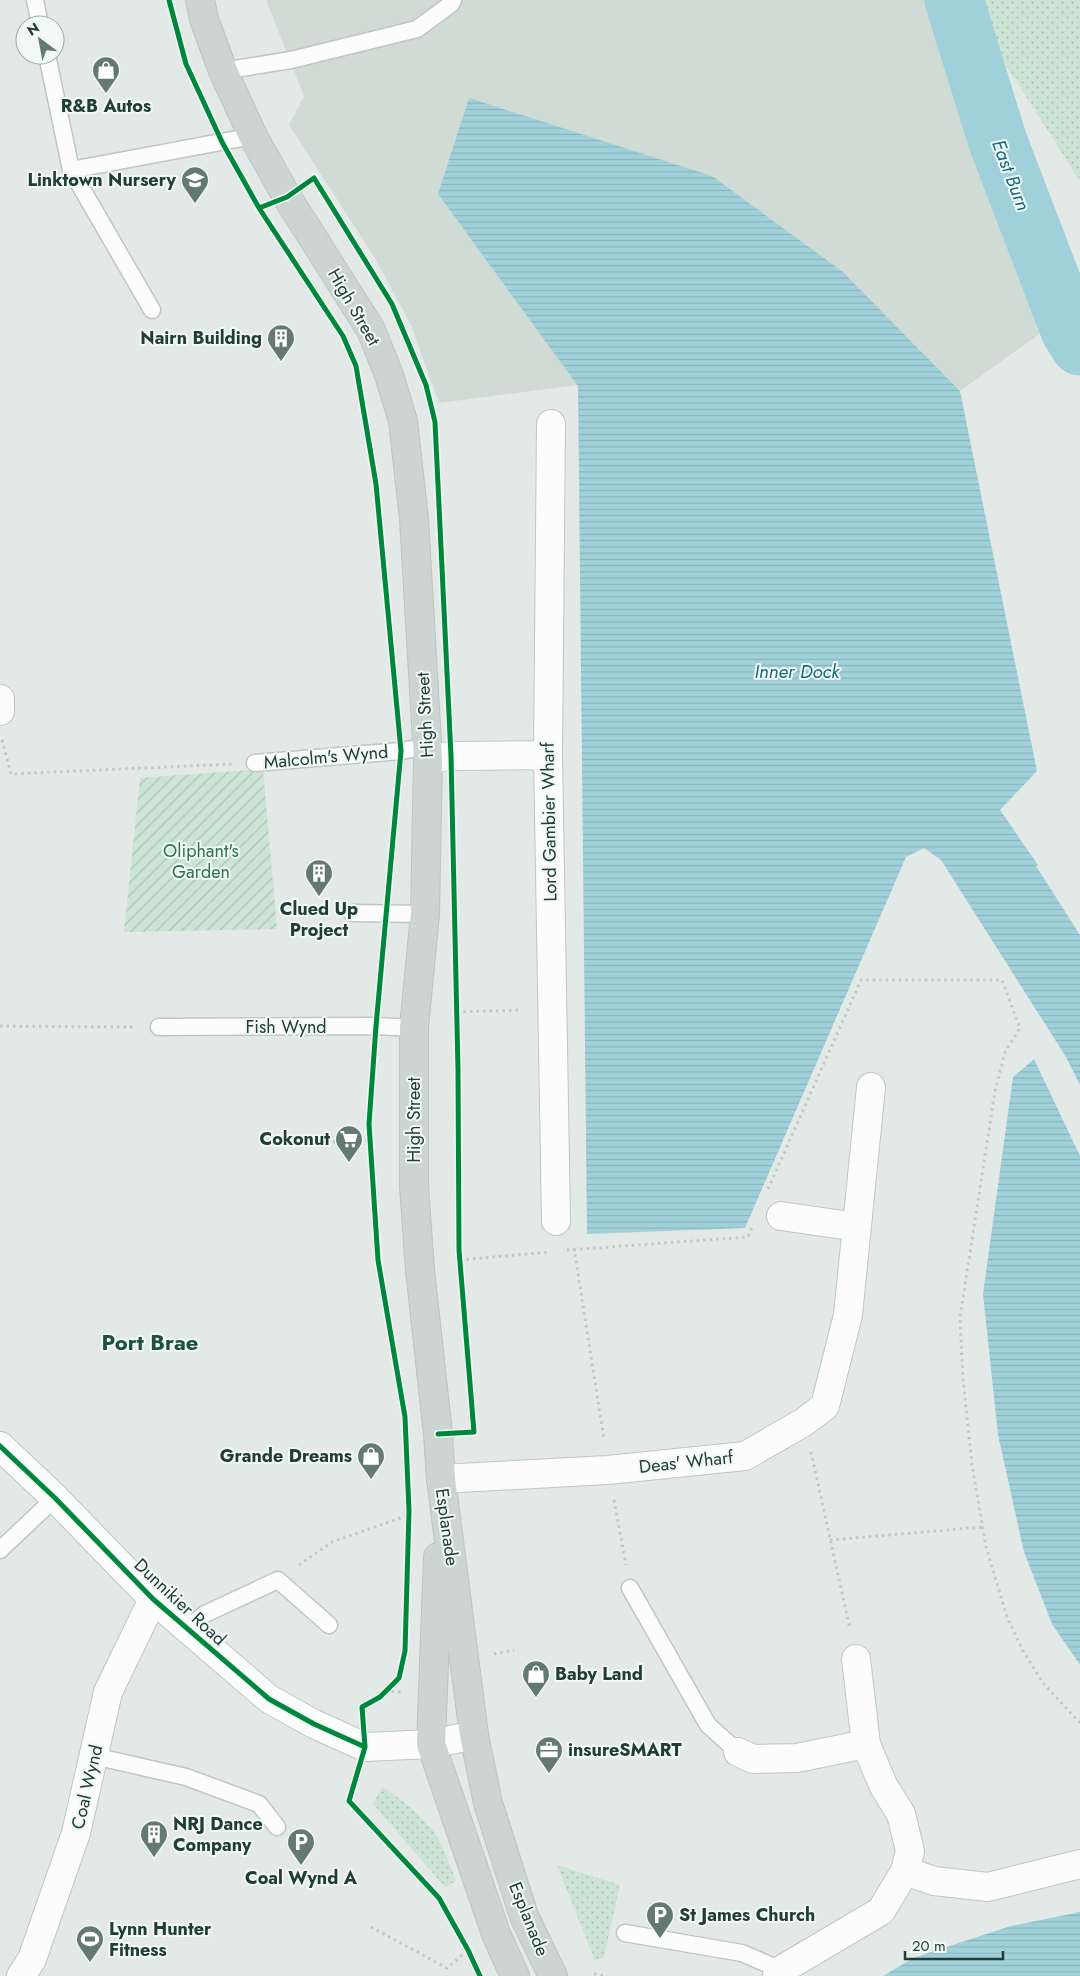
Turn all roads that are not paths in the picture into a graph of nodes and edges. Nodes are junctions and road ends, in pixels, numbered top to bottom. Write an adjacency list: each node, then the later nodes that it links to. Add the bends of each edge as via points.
1 (35, 0): 4 (lane)
2 (200, 0): 6 (main road, High Street)
3 (453, 0): 6 (lane, via 417,29 291,60)
4 (38, 15)
5 (49, 65): 8 (lane)
6 (223, 71): 7 (main road, High Street)
7 (253, 136): 8 (lane); 13 (main road, High Street, via 371,330 403,421 414,519)
8 (71, 170): 9 (lane)
9 (152, 310)
10 (551, 424): 14 (street, Lord Gambier Wharf)
11 (0, 699): 12 (street)
12 (0, 711)
13 (427, 752): 14 (street, via 451,756); 15 (lane, Malcolm's Wynd, via 401,751); 17 (main road, High Street)
14 (548, 755): 22 (street, Lord Gambier Wharf)
15 (255, 763)
16 (352, 913): 17 (lane)
17 (425, 914): 19 (main road, High Street)
18 (159, 1027): 19 (lane, Fish Wynd)
19 (414, 1028): 25 (main road, High Street, via 414,1186)
20 (871, 1087): 23 (street, Deas' Wharf)
21 (780, 1216): 23 (street)
22 (556, 1220)
23 (857, 1227): 25 (street, Deas' Wharf, via 848,1315 825,1406 804,1422 745,1456 608,1470)
24 (0, 1446): 26 (street, Dunnikier Road)
25 (441, 1479): 33 (main road, Esplanade); 34 (main road, Esplanade)
26 (55, 1498): 27 (lane); 29 (street, Dunnikier Road)
27 (0, 1550)
28 (630, 1588): 36 (lane, via 708,1725)
29 (153, 1599): 31 (street, Dunnikier Road); 37 (street, Coal Wynd, via 108,1692)
30 (329, 1624): 31 (lane, via 278,1580 205,1614)
31 (186, 1629): 34 (street, Dunnikier Road, via 269,1699 314,1724 365,1747)
32 (856, 1659): 35 (street)
33 (474, 1735): 34 (street, Dunnikier Road); 47 (main road, Esplanade, via 488,1803 524,1916)
34 (431, 1744): 42 (main road, Esplanade)
35 (866, 1744): 36 (street, via 796,1758 753,1759); 40 (street, via 883,1785 901,1814 910,1851)
36 (738, 1752)
37 (94, 1756): 38 (lane, via 186,1777 259,1804); 44 (street, Coal Wynd, via 76,1833 32,1959)
38 (277, 1827)
39 (1080, 1864): 40 (street, via 988,1887 934,1881)
40 (905, 1871): 43 (street, via 881,1911)
41 (625, 1933): 43 (lane, via 742,1953)
42 (496, 1934): 45 (lane); 46 (main road, Esplanade)
43 (779, 1973)
44 (21, 1976)
45 (499, 1976)
46 (515, 1976)
47 (553, 1976)

